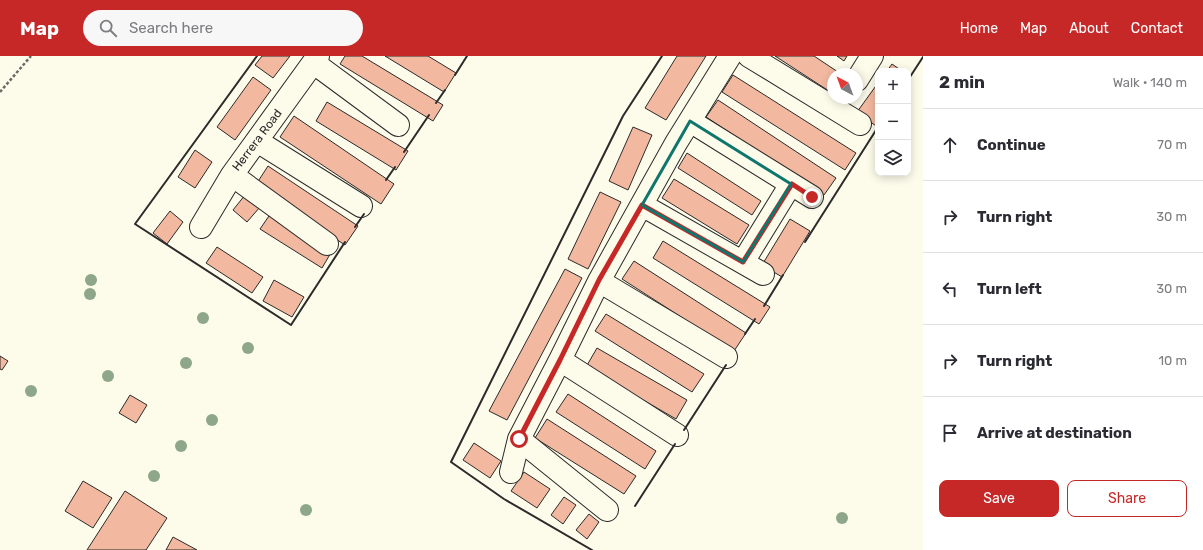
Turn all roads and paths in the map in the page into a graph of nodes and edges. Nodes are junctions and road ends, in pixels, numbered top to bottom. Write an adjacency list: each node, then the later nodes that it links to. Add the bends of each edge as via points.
1 (31, 56): 7 (path)
2 (730, 56): 10 (street)
3 (749, 56): 8 (street)
4 (872, 56): 6 (street)
5 (316, 60): 12 (street); 13 (street, Herrera Road)
6 (863, 70)
7 (0, 92)
8 (827, 96)
9 (842, 104): 11 (street)
10 (690, 121): 15 (street); 17 (street)
11 (860, 124)
12 (398, 125)
13 (257, 141): 14 (street, Herrera Road); 18 (street)
14 (232, 175): 19 (street, Herrera Road); 20 (street)
15 (792, 184): 16 (street); 21 (street)
16 (812, 197)
17 (642, 205): 21 (street); 23 (street)
18 (361, 206)
19 (201, 226)
20 (327, 244)
21 (743, 262): 22 (street)
22 (763, 274)
23 (599, 280): 24 (street); 25 (street)
24 (726, 356)
25 (560, 360): 26 (street); 27 (street)
26 (677, 435)
27 (519, 439): 28 (street); 29 (street)
28 (511, 472)
29 (607, 510)

